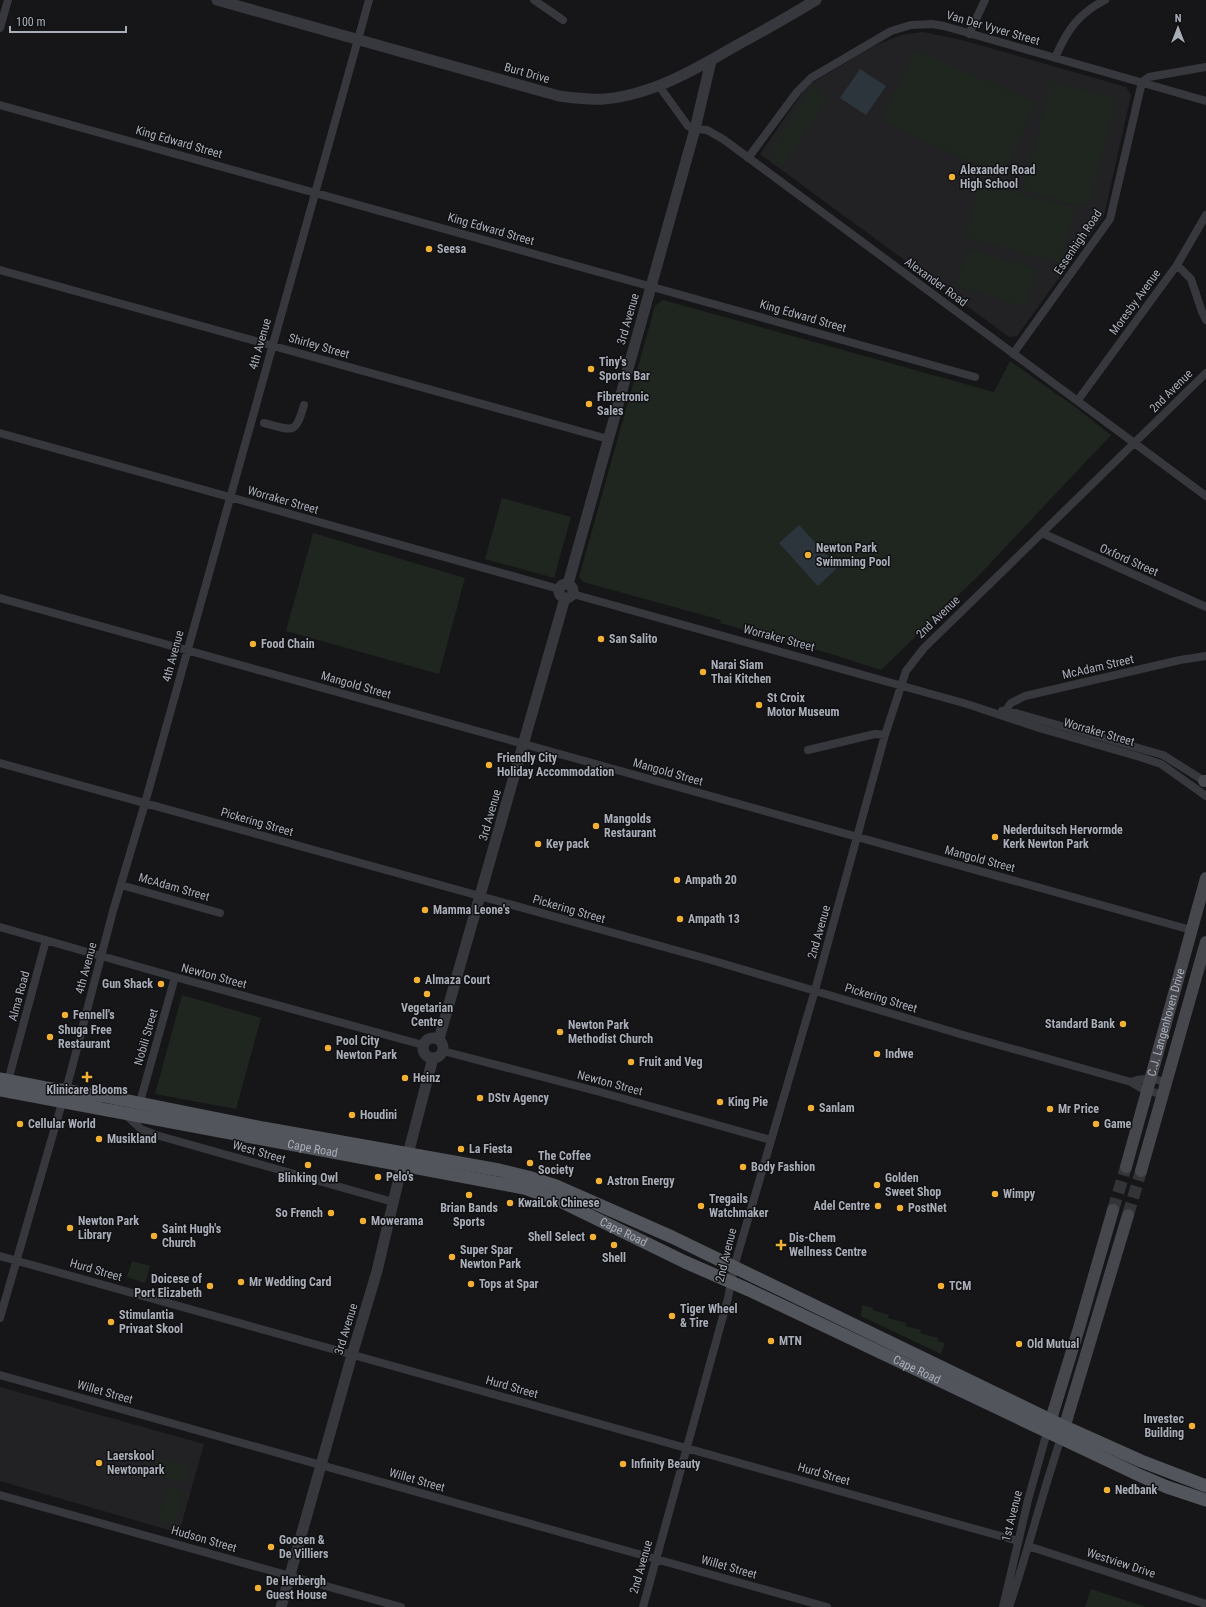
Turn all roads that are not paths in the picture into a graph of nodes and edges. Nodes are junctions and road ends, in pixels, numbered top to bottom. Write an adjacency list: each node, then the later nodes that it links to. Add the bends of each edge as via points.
1 (8, 0): 9 (street)
2 (217, 0): 11 (street, Burt Drive)
3 (369, 0): 11 (street, 4th Avenue)
4 (534, 0): 8 (street)
5 (816, 0): 13 (street, Burt Drive)
6 (985, 0): 10 (street)
7 (1105, 0): 12 (street, via 1085,12 1070,28)
8 (563, 20)
9 (0, 28)
10 (969, 34): 12 (street, Van Der Vyver Street); 20 (street, Van Der Vyver Street, via 932,24 911,25 891,31 811,78 802,86)
11 (358, 39): 16 (street, Burt Drive, via 572,98 606,99); 21 (street, 4th Avenue)
12 (1055, 58): 15 (street, Van Der Vyver Street)
13 (712, 60): 16 (street, Burt Drive); 19 (street, 3rd Avenue)
14 (1206, 67): 15 (street, via 1149,77)
15 (1142, 82): 17 (street, Van Der Vyver Street); 28 (street, Essenhigh Road, via 1110,219)
16 (659, 86): 19 (street, Alexander Road, via 685,123)
17 (1206, 101)
18 (0, 105): 21 (street, King Edward Street)
19 (695, 129): 20 (street, Alexander Road, via 712,132); 25 (street, 3rd Avenue)
20 (748, 158): 28 (street, Alexander Road)
21 (315, 193): 25 (street, King Edward Street); 27 (street, 4th Avenue)
22 (1206, 215): 23 (street, Moresby Avenue)
23 (1177, 266): 26 (street, via 1191,279); 31 (street, Moresby Avenue)
24 (0, 270): 27 (street, Shirley Street)
25 (651, 286): 30 (street, King Edward Street); 35 (street, 3rd Avenue)
26 (1206, 320)
27 (272, 346): 35 (street, Shirley Street); 38 (street, 4th Avenue)
28 (1013, 354): 31 (street, Alexander Road)
29 (1206, 373): 36 (street, 2nd Avenue)
30 (975, 377)
31 (1078, 400): 36 (street, Alexander Road)
32 (304, 405): 33 (street, via 298,423 292,429)
33 (264, 423)
34 (0, 434): 38 (street, Worraker Street)
35 (608, 439): 40 (street, 3rd Avenue)
36 (1135, 443): 37 (street, Alexander Road); 39 (street, 2nd Avenue)
37 (1206, 496)
38 (230, 498): 40 (street, Worraker Street); 43 (street, 4th Avenue)
39 (1042, 533): 42 (street, Oxford Street); 45 (street, 2nd Avenue, via 924,648 910,664)
40 (566, 591): 45 (street, Worraker Street); 48 (street, 3rd Avenue)
41 (0, 598): 43 (street, Mangold Street)
42 (1206, 607)
43 (187, 650): 48 (street, Mangold Street); 53 (street, 4th Avenue)
44 (1206, 656): 46 (street, McAdam Street, via 1025,696 1011,703)
45 (901, 686): 46 (street, Worraker Street); 47 (street, 2nd Avenue)
46 (1003, 713): 51 (street, Worraker Street, via 1023,715 1157,752); 52 (street, Worraker Street, via 1039,728 1161,764)
47 (885, 735): 49 (street, via 875,734); 54 (street, 2nd Avenue)
48 (523, 744): 54 (street, Mangold Street); 57 (street, 3rd Avenue)
49 (808, 750)
50 (0, 763): 53 (street, Pickering Street)
51 (1205, 781)
52 (1206, 796)
53 (145, 803): 56 (street, 4th Avenue); 57 (street, Pickering Street)
54 (857, 838): 60 (street, Mangold Street); 65 (street, 2nd Avenue)
55 (1206, 878): 60 (main road, C.J. Langenhoven Drive)
56 (121, 885): 58 (street, McAdam Street); 63 (street, 4th Avenue)
57 (480, 896): 65 (street, Pickering Street); 66 (street, 3rd Avenue)
58 (220, 913)
59 (0, 927): 61 (street, Newton Street)
60 (1191, 930): 70 (main road, C.J. Langenhoven Drive)
61 (46, 940): 63 (street, Newton Street); 73 (street, Alma Road)
62 (1206, 942): 72 (main road, C.J. Langenhoven Drive)
63 (102, 955): 64 (street, Newton Street); 76 (street, 4th Avenue)
64 (175, 977): 67 (street, Newton Street); 77 (street, Nobili Street)
65 (815, 990): 71 (street, Pickering Street); 79 (street, 2nd Avenue)
66 (439, 1039): 67 (street, via 430,1038); 68 (street, via 443,1044)
67 (423, 1045): 69 (street, via 425,1054)
68 (443, 1051): 69 (street, via 441,1055); 79 (street, Newton Street)
69 (433, 1058): 80 (street, 3rd Avenue)
70 (1152, 1079): 71 (street, Pickering Street); 72 (street, Pickering Street); 74 (main road, C.J. Langenhoven Drive)
71 (1131, 1082): 74 (street, Pickering Street)
72 (1166, 1082): 75 (main road, C.J. Langenhoven Drive)
73 (3, 1083): 76 (main road, Cape Road, via 46,1088)
74 (1148, 1091): 75 (street, Pickering Street); 81 (main road, C.J. Langenhoven Drive)
75 (1163, 1095): 82 (main road, C.J. Langenhoven Drive)
76 (63, 1096): 77 (main road, Cape Road); 78 (main road, Cape Road); 87 (street, 4th Avenue)
77 (140, 1102): 80 (main road, Cape Road)
78 (124, 1113): 80 (main road, Cape Road); 83 (street, West Street, via 142,1130)
79 (771, 1140): 88 (street, 2nd Avenue)
80 (405, 1160): 83 (street, 3rd Avenue); 88 (main road, Cape Road, via 498,1170 556,1186); 89 (main road, Cape Road, via 502,1183 560,1201)
81 (1126, 1167)
82 (1141, 1171)
83 (393, 1202): 91 (street, 3rd Avenue, via 377,1271)
84 (1113, 1210): 93 (main road)
85 (1128, 1215): 94 (main road)
86 (0, 1256): 87 (street, Hurd Street)
87 (16, 1260): 90 (street, 4th Avenue); 91 (street, Hurd Street)
88 (734, 1267): 89 (street, 2nd Avenue); 93 (main road, Cape Road)
89 (731, 1283): 93 (main road, Cape Road); 95 (street, 2nd Avenue)
90 (0, 1318)
91 (352, 1355): 95 (street, Hurd Street); 96 (street, 3rd Avenue)
92 (0, 1375): 96 (street, Willet Street)
93 (1049, 1426): 94 (main road, Cape Road); 100 (street, 1st Avenue)
94 (1063, 1432): 97 (main road, Cape Road); 99 (main road, Cape Road, via 1141,1476); 101 (street, 1st Avenue)
95 (687, 1448): 100 (street, Hurd Street); 102 (street, 2nd Avenue)
96 (321, 1466): 102 (street, Willet Street); 103 (street, 3rd Avenue)
97 (1206, 1486)
98 (0, 1494): 103 (street, Hudson Street)
99 (1206, 1500)
100 (1018, 1540): 109 (street, 1st Avenue)
101 (1028, 1546): 104 (street, Westview Drive); 110 (street, 1st Avenue)
102 (656, 1559): 107 (street, 2nd Avenue); 108 (street, Willet Street)
103 (290, 1576): 105 (street, 3rd Avenue); 106 (street, Hudson Street)
104 (1206, 1604)
105 (281, 1607)
106 (401, 1607)
107 (643, 1607)
108 (827, 1607)
109 (1003, 1607)
110 (1009, 1607)

